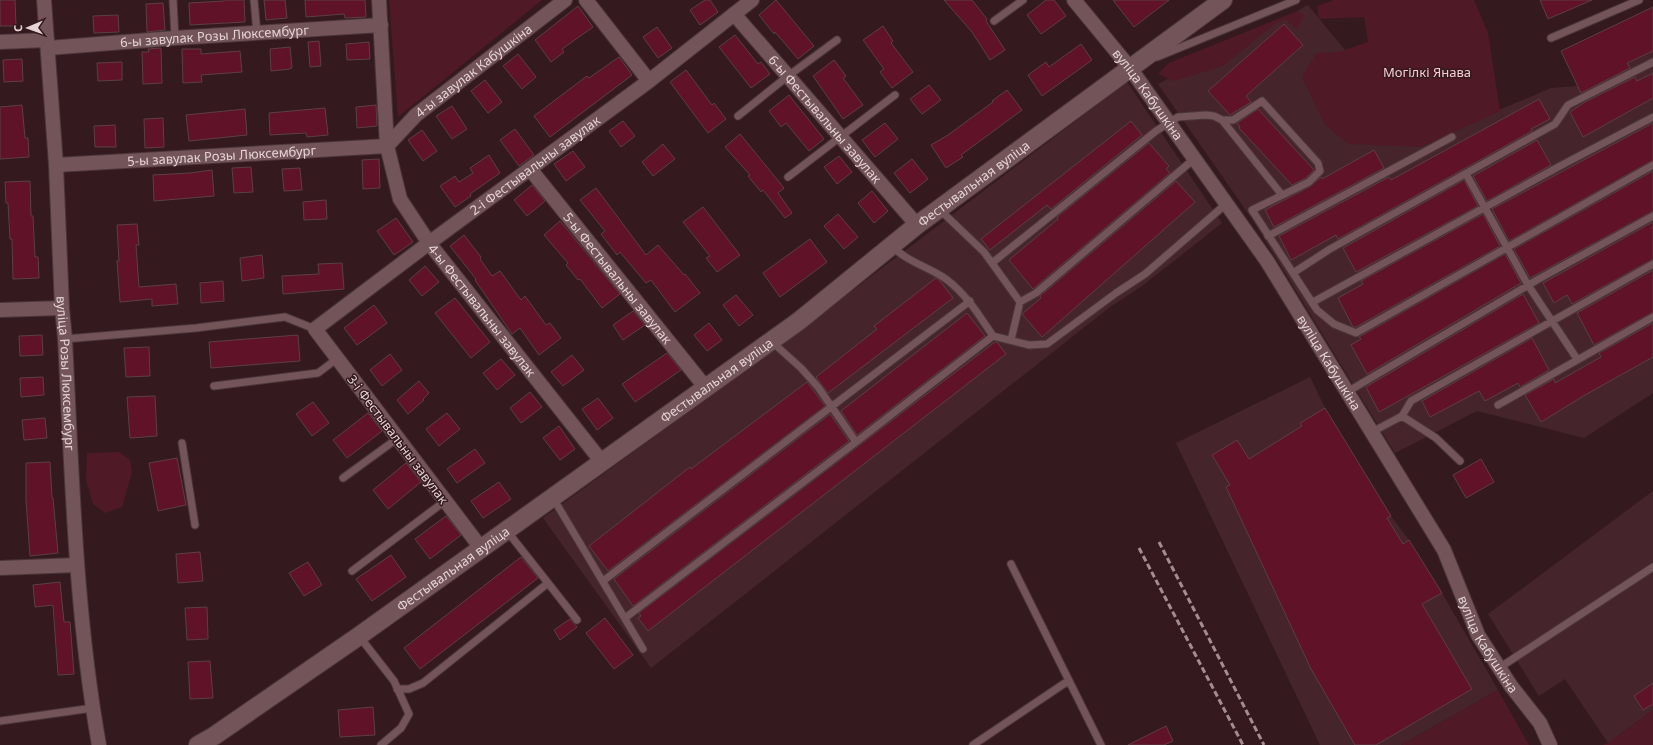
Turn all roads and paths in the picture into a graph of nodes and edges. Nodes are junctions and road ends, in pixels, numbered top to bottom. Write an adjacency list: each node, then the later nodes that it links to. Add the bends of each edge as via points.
1 (44, 0): 21 (street, вуліца Розы Люксембург)
2 (173, 0): 17 (lane)
3 (254, 0): 16 (lane)
4 (379, 0): 15 (street, 4-ы Фестывальны завулак)
5 (565, 0): 33 (street, 4-ы завулак Кабушкіна, via 416,115)
6 (586, 0): 25 (street)
7 (752, 0): 13 (street, 2-і Фестывальны завулак)
8 (1023, 0): 14 (lane)
9 (1074, 0): 23 (street, вуліца Кабушкіна)
10 (1223, 0): 23 (street, Фестывальная вуліца)
11 (1296, 0): 23 (lane)
12 (1639, 0): 18 (lane)
13 (734, 14): 24 (street, 6-ы Фестывальны завулак); 25 (street, 2-і Фестывальны завулак)
14 (994, 21)
15 (381, 25): 16 (street, 6-ы завулак Розы Люксембург); 33 (street, 4-ы Фестывальны завулак)
16 (257, 33): 17 (street, 6-ы завулак Розы Люксембург)
17 (175, 38): 21 (street, 6-ы завулак Розы Люксембург)
18 (1551, 38)
19 (837, 40): 24 (lane)
20 (0, 42): 21 (street, 6-ы завулак Розы Люксембург)
21 (47, 44): 35 (street, вуліца Розы Люксембург)
22 (1653, 62): 38 (lane, via 1568,105 1556,124)
23 (1130, 68): 30 (street, вуліца Кабушкіна); 43 (street, Фестывальная вуліца)
24 (788, 76): 27 (lane); 31 (street, 6-ы Фестывальны завулак)
25 (649, 81): 37 (street, 2-і Фестывальны завулак)
26 (895, 95): 31 (lane)
27 (738, 116)
28 (1653, 117): 42 (lane)
29 (1222, 120): 30 (lane, via 1206,115 1178,117); 40 (lane); 40 (lane, via 1234,120 1262,101 1318,163 1320,171 1309,182)
30 (1169, 123): 34 (street, вуліца Кабушкіна); 50 (lane)
31 (840, 136): 39 (lane); 45 (street, 6-ы Фестывальны завулак)
32 (1452, 138): 46 (lane)
33 (387, 146): 35 (street, 5-ы завулак Розы Люксембург); 47 (street, 4-ы Фестывальны завулак, via 400,200)
34 (1194, 159): 41 (street, вуліца Кабушкіна); 55 (lane, via 1036,293)
35 (56, 165): 57 (street, вуліца Розы Люксембург)
36 (1653, 165): 49 (lane)
37 (530, 169): 47 (street, 2-і Фестывальны завулак); 69 (street, 5-ы Фестывальны завулак)
38 (1466, 174): 42 (lane); 52 (lane, via 1330,249)
39 (788, 177)
40 (1282, 195): 46 (lane, via 1252,210)
41 (1226, 204): 64 (lane, via 1145,274 1047,344 1029,345); 70 (street, вуліца Кабушкіна, via 1267,261)
42 (1485, 207): 49 (lane); 56 (lane)
43 (939, 209): 45 (street, Фестывальная вуліца); 50 (lane)
44 (1653, 216): 53 (lane)
45 (917, 225): 48 (street, Фестывальная вуліца)
46 (1268, 236): 52 (lane)
47 (429, 242): 61 (street, 2-і Фестывальны завулак); 79 (street, 4-ы Фестывальны завулак)
48 (892, 246): 54 (lane, via 902,256 945,279); 65 (street, Фестывальная вуліца)
49 (1507, 248): 53 (lane); 56 (lane, via 1356,333 1334,324 1317,310)
50 (992, 263): 55 (lane)
51 (1653, 264): 60 (lane)
52 (1293, 273): 56 (lane)
53 (1528, 285): 60 (lane); 70 (lane)
54 (970, 302): 62 (lane); 72 (lane)
55 (1020, 302): 64 (lane)
56 (1313, 302)
57 (62, 308): 58 (street); 63 (street, вуліца Розы Люксембург)
58 (0, 310)
59 (1653, 317): 67 (lane)
60 (1551, 321): 67 (lane); 73 (lane, via 1411,401)
61 (315, 329): 63 (lane, via 285,317 196,328); 66 (street, 3-і Фестывальны завулак)
62 (993, 336): 64 (lane); 76 (lane)
63 (65, 339): 87 (street, вуліца Розы Люксембург)
64 (1011, 340)
65 (771, 341): 69 (street, Фестывальная вуліца); 72 (lane, via 801,368)
66 (338, 358): 68 (lane, via 318,373); 75 (street, 3-і Фестывальны завулак)
67 (1577, 359): 71 (lane)
68 (214, 386)
69 (706, 388): 79 (street, Фестывальная вуліца)
70 (1347, 392): 74 (street, вуліца Кабушкіна)
71 (1498, 405)
72 (832, 407): 76 (lane); 91 (lane)
73 (1402, 416): 74 (lane); 78 (lane, via 1436,438)
74 (1372, 432): 97 (street, вуліца Кабушкіна, via 1444,550 1478,635)
75 (398, 438): 80 (lane); 82 (street, 3-і Фестывальны завулак)
76 (856, 442): 93 (lane)
77 (182, 444): 83 (lane)
78 (1460, 461)
79 (602, 462): 81 (street, Фестывальная вуліца)
80 (343, 478)
81 (552, 497): 84 (street, Фестывальная вуліца); 91 (lane)
82 (446, 501): 85 (street, 3-і Фестывальны завулак); 90 (lane)
83 (195, 525)
84 (507, 530): 85 (street, Фестывальная вуліца); 92 (lane)
85 (481, 548): 95 (street, Фестывальная вуліца)
86 (1011, 564): 98 (lane)
87 (77, 565): 89 (street); 100 (street, вуліца Розы Люксембург)
88 (1653, 566): 97 (lane)
89 (0, 568)
90 (352, 571)
91 (603, 582): 93 (lane)
92 (548, 583): 94 (lane); 99 (lane, via 423,683 409,689)
93 (625, 618): 96 (lane)
94 (577, 620)
95 (359, 636): 99 (lane, via 394,681); 102 (street, Фестывальная вуліца)
96 (643, 649)
97 (1499, 668): 108 (street, вуліца Кабушкіна, via 1540,723)
98 (1068, 681): 106 (lane); 107 (lane)
99 (397, 689): 105 (lane, via 409,714 401,728)
100 (93, 708): 101 (lane); 103 (street, вуліца Розы Люксембург)
101 (0, 721)
102 (217, 740): 104 (street, Фестывальная вуліца)
103 (99, 745)
104 (198, 745)
105 (381, 745)
106 (973, 745)
107 (1101, 745)
108 (1550, 745)

